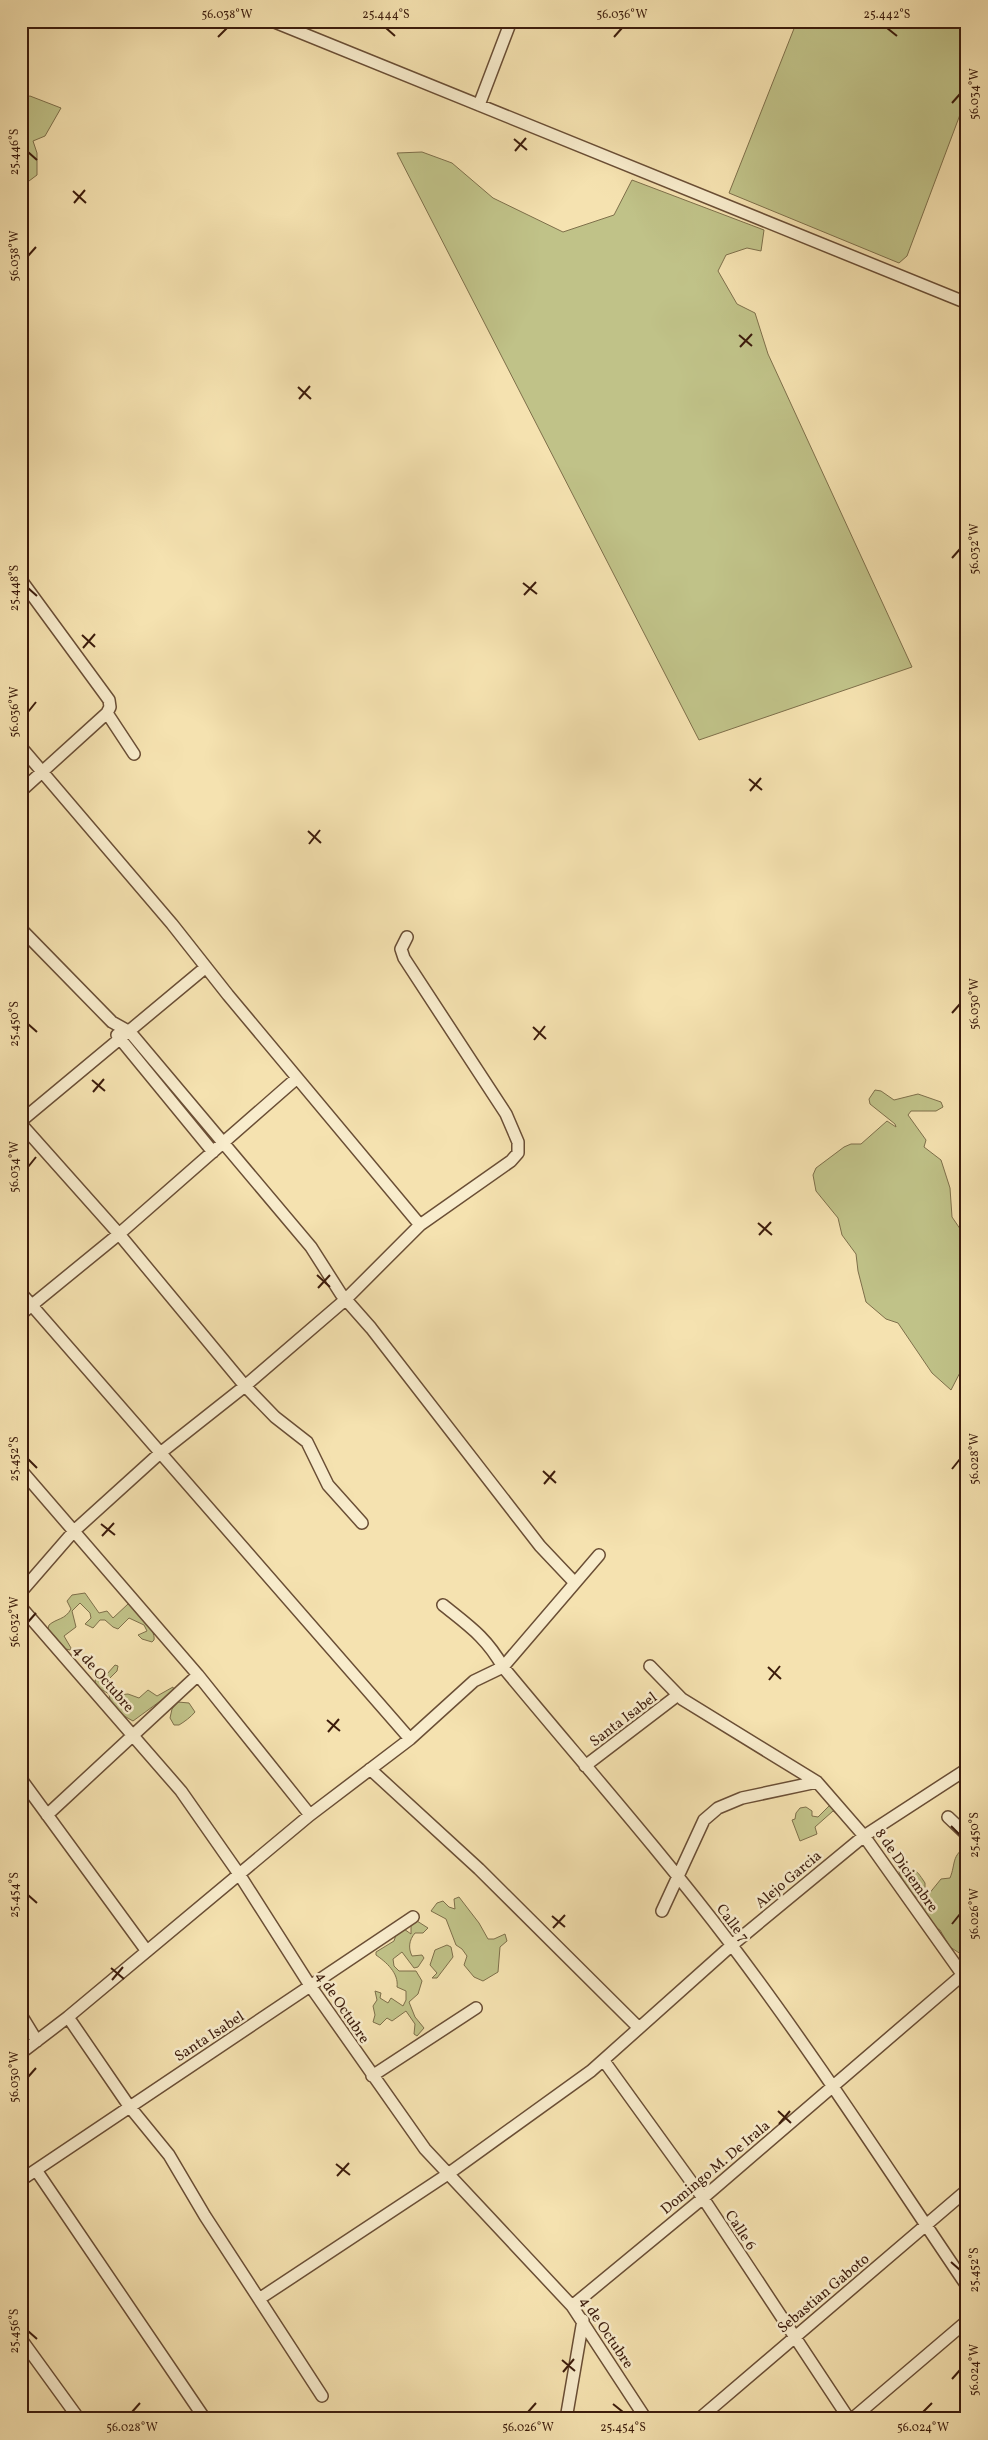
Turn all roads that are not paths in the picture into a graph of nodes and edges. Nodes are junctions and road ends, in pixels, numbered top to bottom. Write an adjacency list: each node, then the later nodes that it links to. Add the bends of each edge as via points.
1 (272, 21): 3 (street)
2 (511, 21): 4 (street)
3 (301, 27): 4 (street)
4 (479, 105): 5 (street)
5 (967, 303)
6 (21, 580): 7 (street, via 109,700)
7 (107, 713): 9 (street); 10 (street)
8 (21, 747): 10 (street)
9 (134, 754)
10 (43, 772): 11 (street); 14 (street)
11 (21, 791)
12 (21, 929): 15 (street)
13 (407, 937): 22 (street, via 401,949 404,958 506,1114 518,1142 518,1153 512,1161)
14 (206, 967): 16 (street); 18 (street)
15 (112, 1022): 16 (street); 17 (street)
16 (130, 1032): 17 (street); 20 (street)
17 (120, 1040): 19 (street); 21 (street)
18 (297, 1078): 20 (street); 22 (street)
19 (21, 1123): 23 (street)
20 (223, 1143): 21 (street); 25 (street, via 311,1247)
21 (213, 1152): 23 (street)
22 (420, 1225): 25 (street)
23 (119, 1234): 26 (street); 28 (street)
24 (21, 1293): 26 (street)
25 (345, 1300): 28 (street); 34 (street, via 384,1343 540,1546)
26 (32, 1305): 27 (street); 29 (street)
27 (21, 1314)
28 (245, 1386): 29 (street); 31 (street, via 275,1417 307,1442 328,1485)
29 (159, 1454): 32 (street); 43 (street)
30 (21, 1470): 32 (street)
31 (362, 1523)
32 (74, 1531): 35 (street); 40 (street)
33 (599, 1555): 34 (street)
34 (575, 1583): 39 (street)
35 (21, 1592)
36 (443, 1605): 39 (street, Calle 7, via 487,1642)
37 (21, 1607): 42 (street, 4 de Octubre)
38 (650, 1666): 41 (street, 8 de Diciembre)
39 (503, 1667): 43 (street, via 474,1681); 44 (street, Calle 7)
40 (198, 1675): 42 (street); 50 (street)
41 (678, 1695): 44 (street, Santa Isabel); 48 (street, 8 de Diciembre)
42 (134, 1735): 49 (street); 54 (street, 4 de Octubre, via 181,1791)
43 (410, 1739): 45 (street)
44 (585, 1766): 55 (street, Calle 7)
45 (370, 1769): 50 (street); 65 (street, via 479,1869)
46 (967, 1769): 53 (street, Alejo Garcia)
47 (21, 1779): 49 (street)
48 (817, 1782): 53 (street, 8 de Diciembre); 55 (street, via 742,1798 718,1808 704,1820)
49 (47, 1815): 59 (street)
50 (310, 1815): 54 (street)
51 (948, 1818): 52 (street)
52 (967, 1835)
53 (864, 1836): 58 (street, Alejo Garcia); 60 (street, 8 de Diciembre)
54 (239, 1874): 59 (street); 61 (street, 4 de Octubre)
55 (679, 1877): 56 (street); 58 (street, Calle 7)
56 (662, 1911)
57 (413, 1917): 61 (street, Santa Isabel)
58 (732, 1945): 65 (street, Alejo Garcia); 70 (street, Calle 7)
59 (146, 1950): 64 (street)
60 (965, 1975): 70 (street, Domingo M. De Irala)
61 (312, 1987): 69 (street, 4 de Octubre); 71 (street, Santa Isabel)
62 (476, 2008): 69 (street)
63 (21, 2015): 66 (street)
64 (68, 2017): 66 (street); 71 (street)
65 (639, 2028): 68 (street, Alejo Garcia)
66 (37, 2041): 67 (street)
67 (21, 2053)
68 (604, 2061): 73 (street, Alejo Garcia); 76 (street, Calle 6)
69 (372, 2076): 73 (street, 4 de Octubre)
70 (832, 2086): 76 (street, Domingo M. De Irala); 77 (street, Calle 7)
71 (130, 2106): 72 (street, Santa Isabel); 79 (street, via 169,2155)
72 (36, 2170): 74 (street, Santa Isabel); 87 (street)
73 (448, 2174): 79 (street, Alejo Garcia); 80 (street, 4 de Octubre)
74 (21, 2180)
75 (967, 2190): 77 (street, Sebastian Gaboto)
76 (702, 2198): 80 (street, Domingo M. De Irala); 84 (street, Calle 6)
77 (926, 2226): 78 (street, Calle 7); 84 (street, Sebastian Gaboto)
78 (967, 2286)
79 (260, 2299): 85 (street)
80 (572, 2306): 81 (street, 4 de Octubre)
81 (583, 2320): 88 (street); 89 (street, 4 de Octubre)
82 (967, 2321): 91 (street)
83 (21, 2338): 86 (street)
84 (794, 2338): 90 (street, Sebastian Gaboto); 91 (street, Calle 6)
85 (322, 2396)
86 (79, 2419)
87 (205, 2419)
88 (566, 2419)
89 (646, 2419)
90 (699, 2419)
91 (851, 2419)

